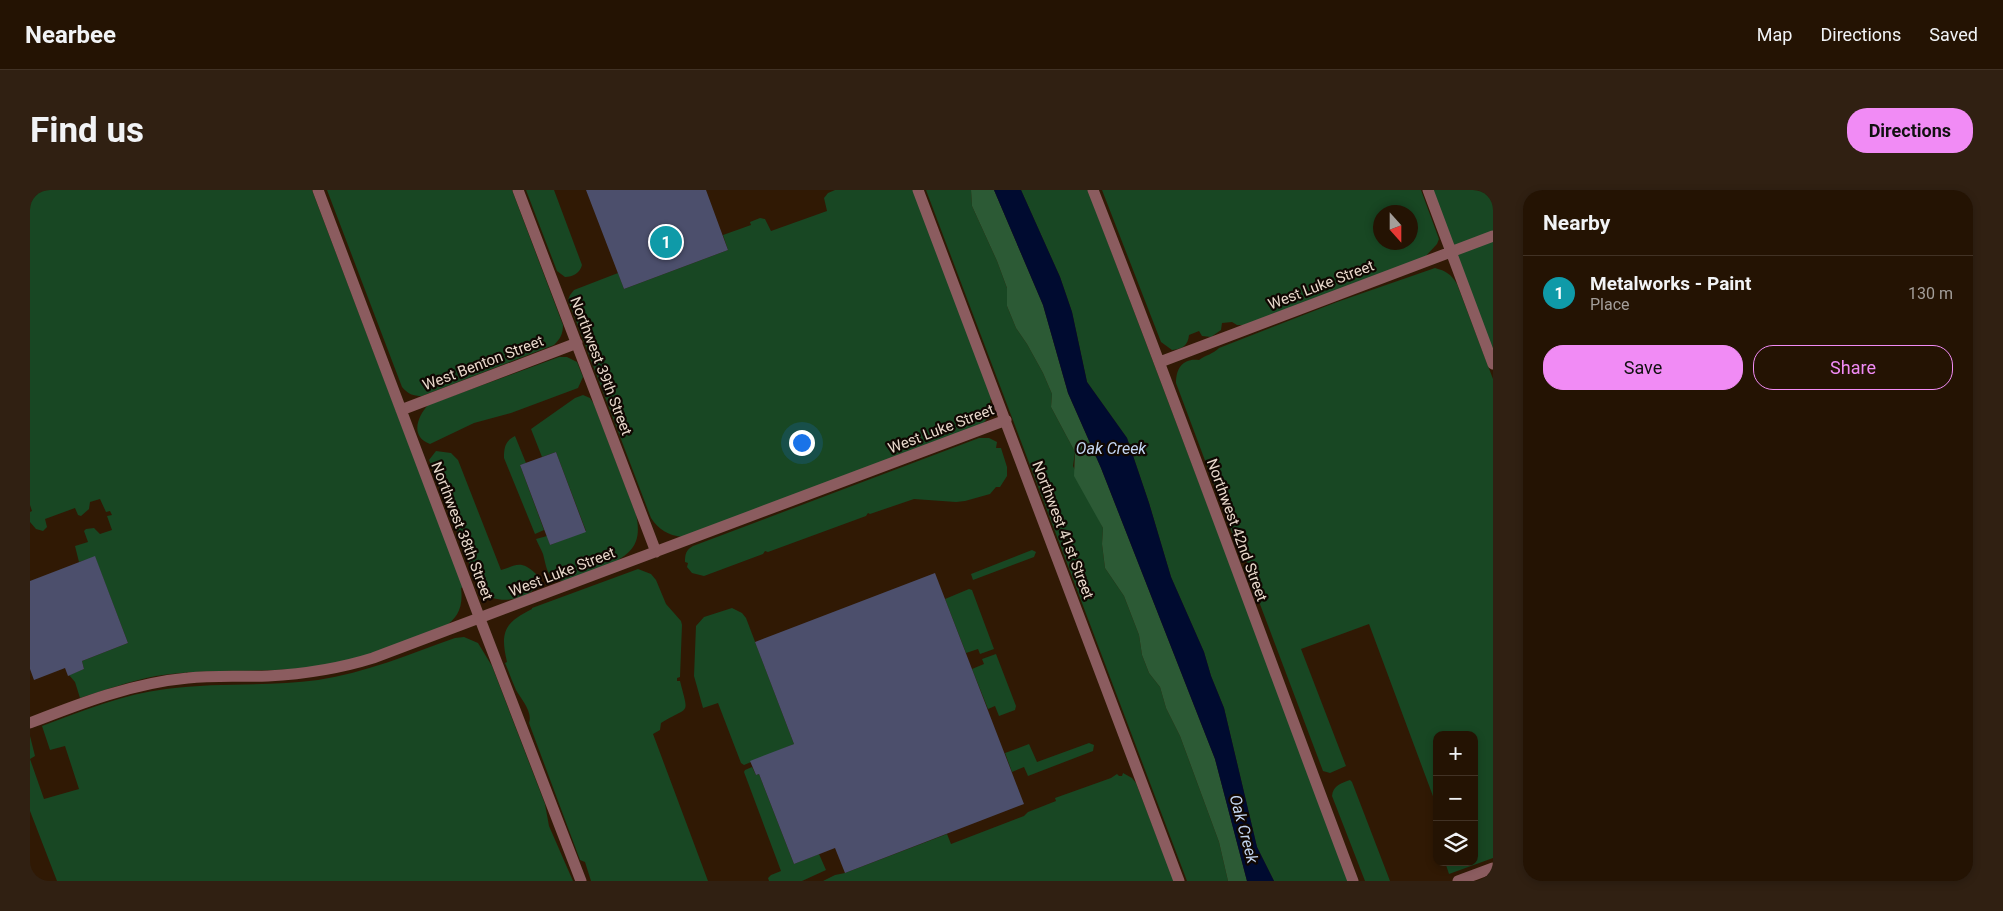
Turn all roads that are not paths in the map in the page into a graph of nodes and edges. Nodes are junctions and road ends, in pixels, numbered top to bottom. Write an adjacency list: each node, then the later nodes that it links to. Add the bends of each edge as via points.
1 (318, 190): 11 (street, Northwest 38th Street)
2 (518, 190): 8 (street, Northwest 39th Street)
3 (918, 190): 12 (street, Northwest 41st Street)
4 (1093, 190): 9 (street, Northwest 42nd Street)
5 (1428, 190): 7 (street)
6 (1493, 236): 7 (street, West Luke Street)
7 (1451, 252): 9 (street, West Luke Street); 10 (street)
8 (577, 343): 11 (street, West Benton Street); 13 (street, Northwest 39th Street)
9 (1160, 362): 19 (street, Northwest 42nd Street)
10 (1493, 364)
11 (401, 410): 14 (street, Northwest 38th Street)
12 (1006, 420): 13 (street, West Luke Street); 18 (street, Northwest 41st Street)
13 (656, 552): 14 (street, West Luke Street)
14 (480, 619): 15 (street, West Luke Street, via 338,668 167,681 109,694); 17 (street, Northwest 38th Street)
15 (30, 722)
16 (1493, 868): 20 (street)
17 (581, 881)
18 (1179, 881)
19 (1353, 881)
20 (1458, 881)

